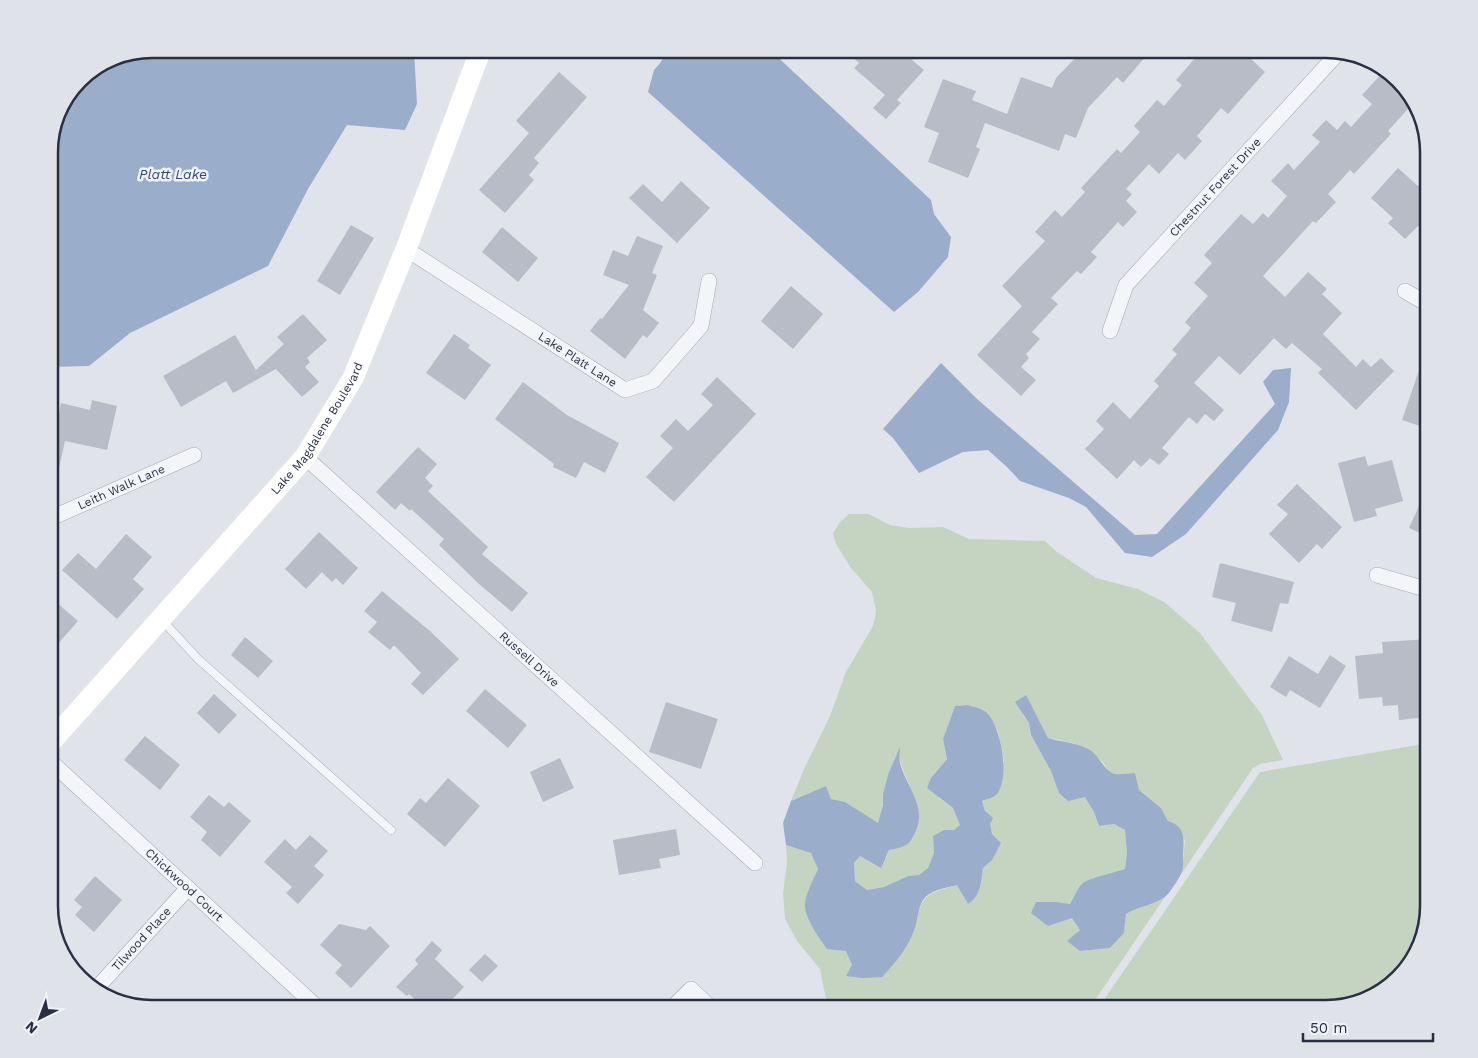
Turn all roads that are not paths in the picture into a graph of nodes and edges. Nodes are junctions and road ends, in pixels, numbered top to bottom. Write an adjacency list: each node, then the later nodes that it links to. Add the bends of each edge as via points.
1 (478, 58): 3 (street, Lake Magdalene Boulevard)
2 (1333, 58): 7 (street, Chestnut Forest Drive, via 1126,285)
3 (406, 248): 4 (street, Lake Platt Lane, via 625,390 653,381 701,326); 9 (street, Lake Magdalene Boulevard, via 353,378)
4 (709, 281)
5 (1405, 291): 6 (street)
6 (1420, 300)
7 (1110, 331)
8 (194, 455): 10 (street, Leith Walk Lane)
9 (305, 457): 13 (street, Lake Magdalene Boulevard); 17 (street, Russell Drive)
10 (58, 515)
11 (1377, 575): 12 (street)
12 (1420, 587)
13 (161, 618): 14 (street, Lake Magdalene Boulevard); 16 (lane, via 198,659)
14 (58, 734)
15 (58, 768): 18 (street, Chickwood Court)
16 (391, 830)
17 (755, 863)
18 (188, 888): 19 (street, Tilwood Place); 20 (street, Chickwood Court)
19 (99, 985)
20 (310, 1001)
21 (680, 1001): 22 (street, via 691,989)
22 (704, 1001)

